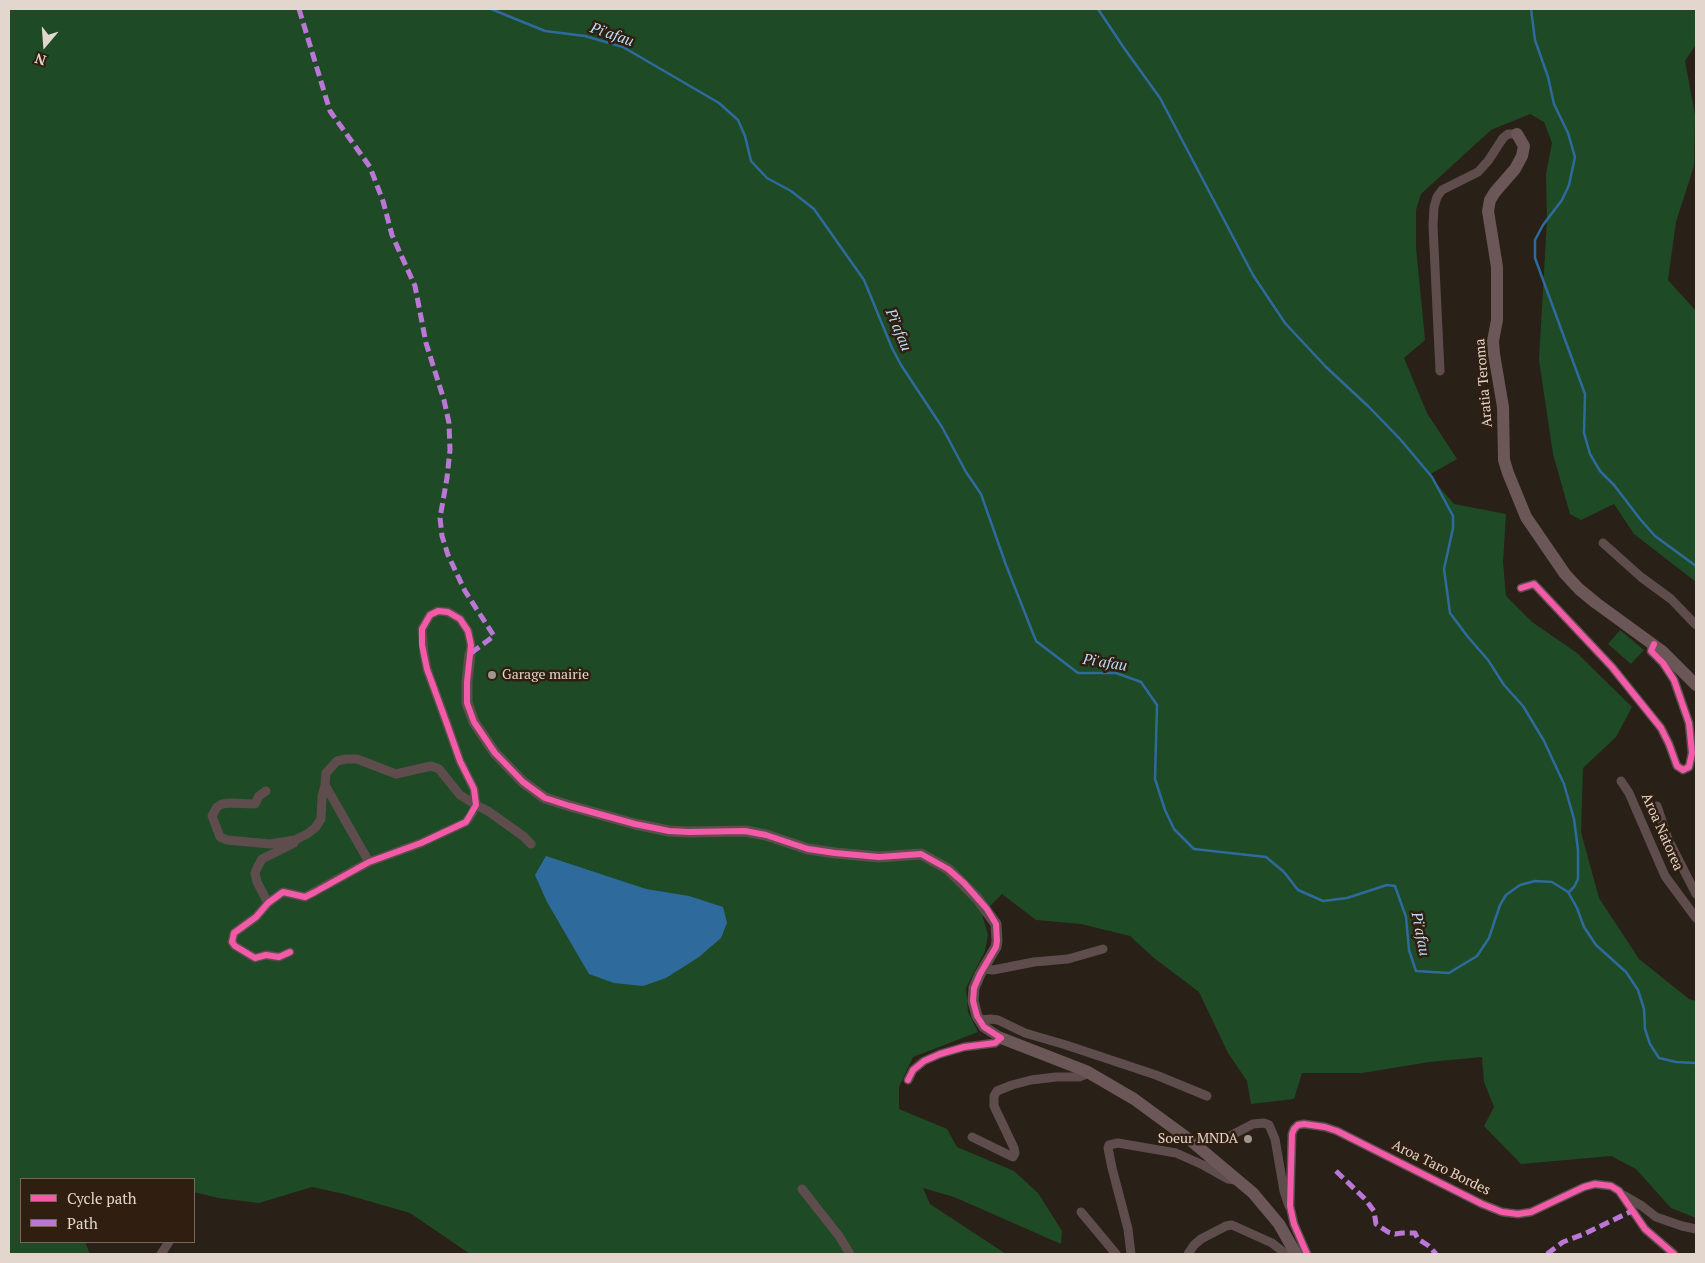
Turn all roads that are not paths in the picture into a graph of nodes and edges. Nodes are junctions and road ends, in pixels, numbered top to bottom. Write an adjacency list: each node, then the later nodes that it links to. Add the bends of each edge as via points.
1 (1517, 134): 2 (street, via 1503,138 1478,172 1442,190 1437,197 1433,226); 6 (main road, Aratia Teroma, via 1524,146 1522,156 1516,169 1490,200 1488,211 1497,267 1497,320 1493,341 1503,407 1504,460 1526,517 1565,574 1591,598)
2 (1440, 371)
3 (1602, 543): 5 (street, via 1641,578 1671,599)
4 (1521, 588): 6 (street, via 1534,584 1612,667 1661,728 1677,766 1683,770 1689,766 1692,753 1689,723 1674,680 1652,650)
5 (1696, 625)
6 (1654, 644): 8 (main road, Aratia Teroma)
7 (470, 654): 12 (street, via 468,630 460,619 448,612 430,615 422,629 427,669 474,789); 22 (street, via 467,703 474,722 495,753 523,782 545,798 668,830 745,831 766,834 808,850 879,856 921,854 948,869 964,883 996,924 996,947)
8 (1696, 685)
9 (1621, 781): 19 (street, Aroa Natorea, via 1665,876)
10 (325, 785): 12 (street, via 330,767 336,761 346,759 367,762 396,774 431,766 439,770 460,794); 14 (street, via 321,819); 16 (street)
11 (266, 791): 14 (street, via 255,804 217,806 212,816 220,837 270,844)
12 (476, 802): 15 (street); 16 (street, via 466,822)
13 (1657, 806): 17 (street, via 1668,839)
14 (307, 834): 18 (street, via 262,859 258,866 257,882)
15 (531, 844)
16 (369, 862): 18 (street, via 305,897 284,892)
17 (1696, 894)
18 (268, 903): 21 (street, via 256,918 234,933 232,942 255,958 266,955 279,957)
19 (1696, 918)
20 (1103, 949): 22 (street, via 1068,959)
21 (290, 952)
22 (984, 969): 23 (street, via 974,988 973,1001)
23 (980, 1020): 24 (street, via 984,1027); 27 (street, via 998,1020 1025,1033 1147,1071)
24 (1001, 1038): 25 (main road); 26 (street, via 995,1043 964,1047 924,1061 913,1070)
25 (1089, 1073): 28 (street, via 1079,1077 1031,1080 997,1091 994,1106 1014,1148 1013,1156); 30 (main road, via 1134,1099)
26 (908, 1080)
27 (1207, 1096)
28 (972, 1137)
29 (1228, 1137): 33 (street, Aroa Taro Bordes, via 1253,1124 1269,1125)
30 (1241, 1182): 40 (street, via 1228,1179 1176,1153 1118,1143 1109,1145); 43 (main road, via 1267,1208)
31 (802, 1189): 38 (street)
32 (1621, 1194): 33 (street, Aroa Taro Bordes, via 1611,1186 1595,1184 1531,1212 1502,1212 1337,1131 1304,1124 1298,1125 1292,1134); 35 (street, Aroa Taro Bordes, via 1656,1217); 45 (street, via 1645,1229)
33 (1291, 1208): 44 (street, Aroa Taro Bordes)
34 (1081, 1212): 39 (street)
35 (1696, 1229)
36 (168, 1243): 37 (street)
37 (161, 1254)
38 (850, 1254)
39 (1116, 1254)
40 (1132, 1254)
41 (1188, 1254): 42 (street, via 1201,1239 1232,1225 1272,1243)
42 (1286, 1254)
43 (1296, 1254)
44 (1307, 1254)
45 (1674, 1254)

